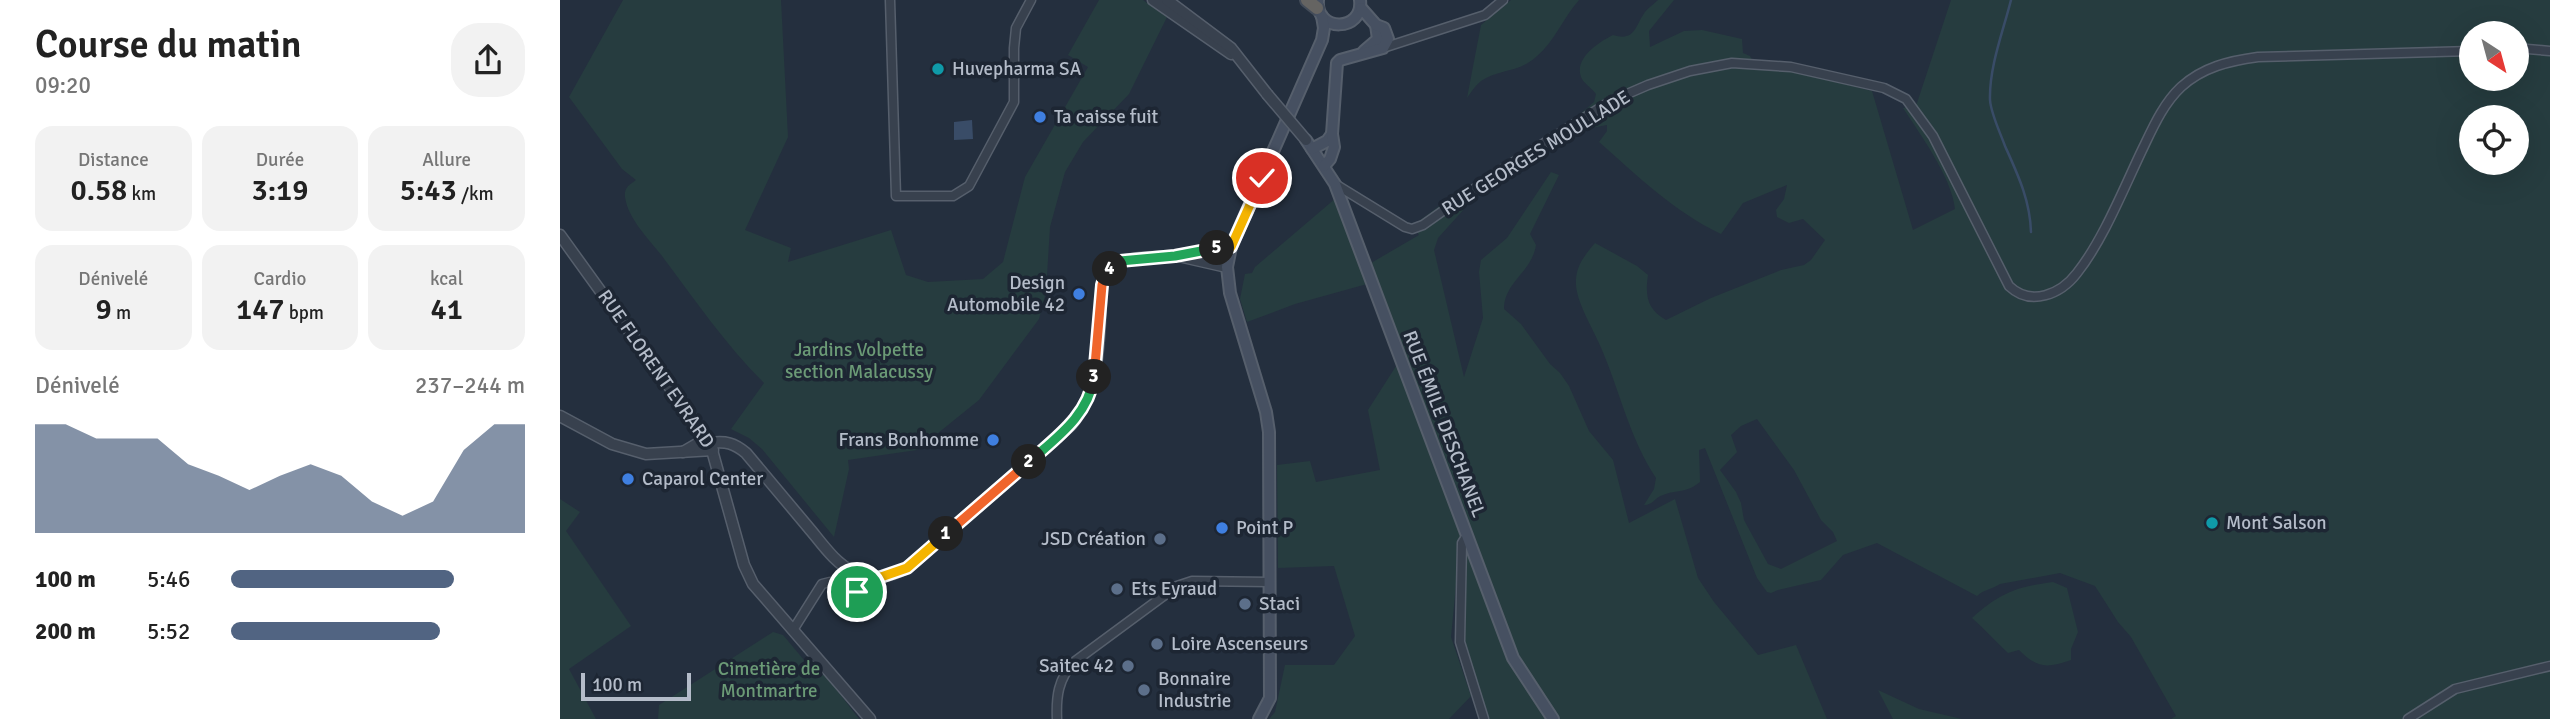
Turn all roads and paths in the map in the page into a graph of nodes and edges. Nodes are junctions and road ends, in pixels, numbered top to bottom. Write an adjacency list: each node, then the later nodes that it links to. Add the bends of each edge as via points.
1 (890, 0): 2 (street, via 897,196 953,196 969,186 1014,102 1017,29)
2 (1031, 0)
3 (1153, 0): 17 (street)
4 (1167, 0): 17 (street, via 1220,37)
5 (1503, 0): 12 (street, via 1485,15)
6 (1361, 4): 8 (main road); 9 (main road)
7 (1316, 6): 10 (main road, via 1330,24); 11 (main road, via 1324,29)
8 (1355, 19): 9 (main road); 10 (main road)
9 (1373, 23): 12 (main road, via 1389,36); 16 (main road, via 1378,39)
10 (1338, 26): 11 (main road)
11 (1322, 40): 23 (main road)
12 (1383, 48): 16 (main road)
13 (2529, 49): 15 (street)
14 (2459, 51): 21 (street, RUE GEORGES MOULLADE, via 2258,57 2204,69 2180,88 2156,120 2077,273 2051,295 2035,298 2009,286 1933,136 1906,99 1884,88 1791,67 1732,63 1648,85 1611,101 1412,229)
15 (2550, 51)
16 (1360, 54): 18 (main road, via 1337,63)
17 (1243, 62): 19 (street, bridge)
18 (1332, 134): 19 (main road, via 1327,141); 20 (main road, via 1334,147)
19 (1309, 145): 20 (main road, RUE ÉMILE DESCHANEL)
20 (1324, 166): 21 (main road, RUE ÉMILE DESCHANEL)
21 (1335, 184): 28 (main road, RUE ÉMILE DESCHANEL)
22 (560, 235): 27 (street, RUE FLORENT EVRARD)
23 (1231, 247): 24 (street); 25 (main road)
24 (1175, 256): 25 (street); 29 (street, via 1131,259 1112,266 1102,285 1093,383 1083,411 907,568)
25 (1227, 267): 30 (main road, via 1230,293 1269,432)
26 (560, 416): 27 (street, via 624,449 646,454 682,452)
27 (710, 443): 29 (street, via 735,444 846,567); 31 (street, RUE FLORENT EVRARD, via 748,576)
28 (1467, 535): 36 (street, via 1462,543 1460,642); 37 (main road, RUE ÉMILE DESCHANEL, via 1513,658)
29 (878, 578): 31 (street, via 865,592 822,584)
30 (1270, 582): 34 (street, via 1192,581 1171,590 1064,673); 35 (main road, via 1270,698)
31 (793, 630): 33 (street, RUE FLORENT EVRARD)
32 (2550, 666): 38 (street, via 2455,689)
33 (868, 718)
34 (1056, 719)
35 (1259, 719)
36 (1484, 719)
37 (1553, 719)
38 (2408, 719)

